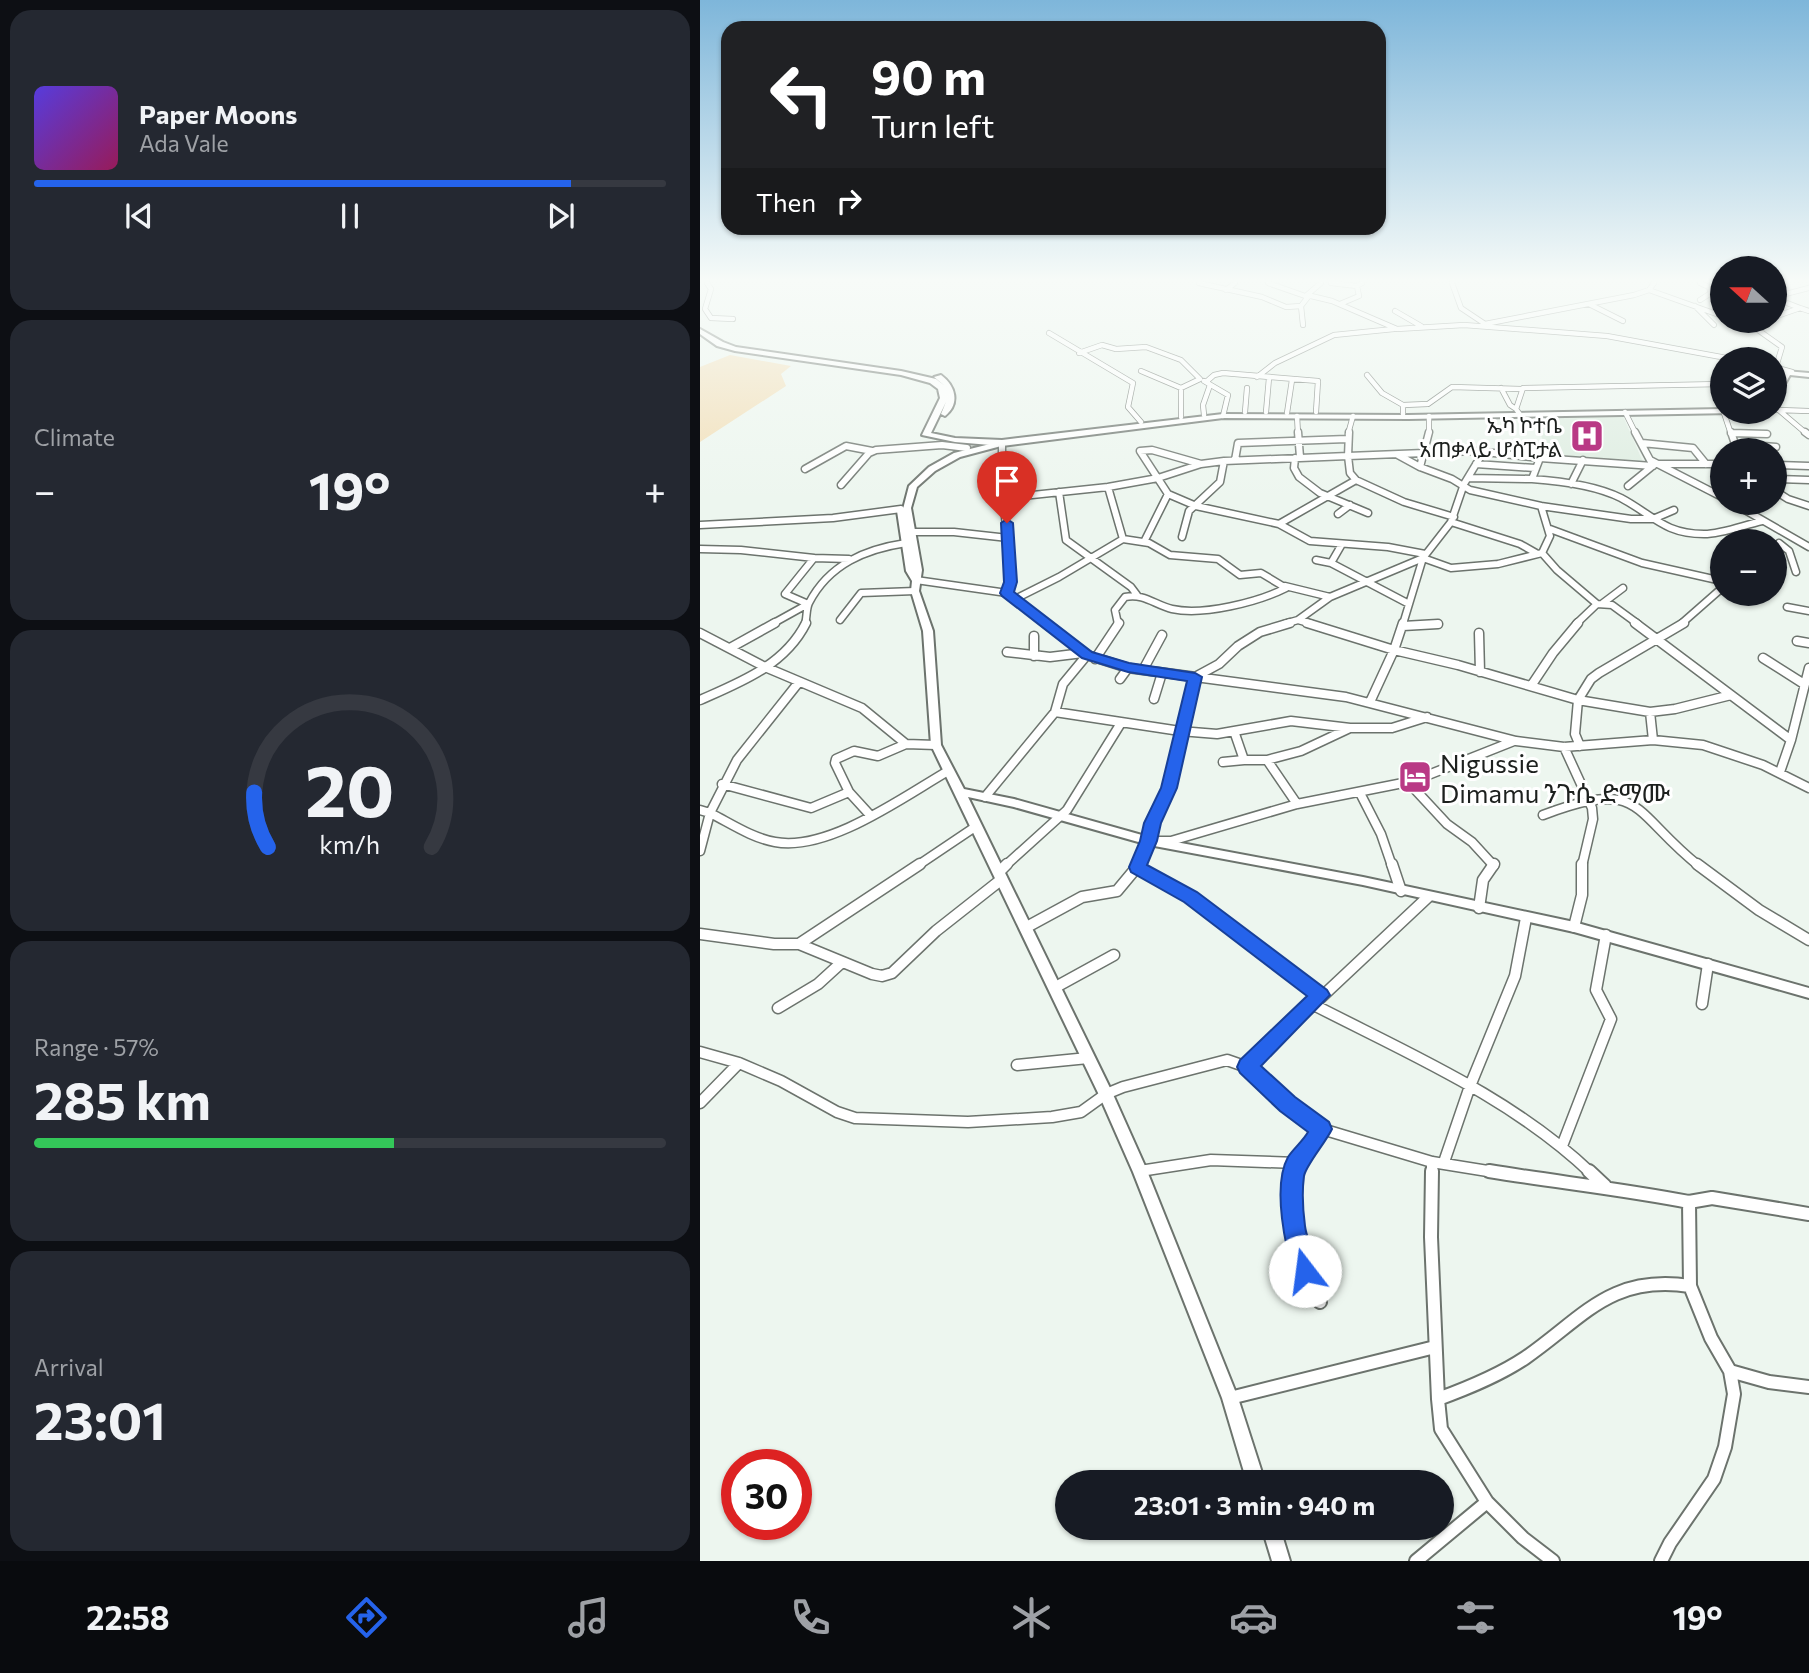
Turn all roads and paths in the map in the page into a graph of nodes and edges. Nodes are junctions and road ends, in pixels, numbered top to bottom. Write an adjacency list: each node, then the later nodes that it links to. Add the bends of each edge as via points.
1 (782, 356): 43 (main road, via 933,381 942,388 944,398)
2 (817, 356): 43 (main road, via 940,378 951,386 952,398)
3 (1084, 356): 38 (street, via 1133,383 1128,407)
4 (1170, 356): 13 (street, via 1181,360)
5 (1290, 356): 11 (street)
6 (1141, 371): 17 (street)
7 (1789, 371): 8 (main road); 9 (main road)
8 (1787, 374)
9 (1809, 374)
10 (1367, 375): 21 (street)
11 (1257, 377): 12 (street); 15 (street, via 1219,373)
12 (1269, 378): 14 (street); 26 (street)
13 (1200, 379): 15 (street); 17 (street)
14 (1292, 380): 27 (street); 28 (street, via 1320,382)
15 (1208, 384): 30 (street, via 1228,395); 32 (street)
16 (1710, 384): 20 (street)
17 (1181, 388): 36 (street)
18 (1247, 388): 25 (street)
19 (1501, 388): 20 (street); 21 (street, via 1452,387 1428,404); 29 (street)
20 (1521, 389): 29 (street)
21 (1403, 409): 28 (main road); 29 (main road)
22 (1787, 409): 24 (street)
23 (1710, 411): 31 (main road)
24 (1809, 411)
25 (1245, 412): 26 (main road); 30 (main road)
26 (1266, 412): 27 (main road)
27 (1287, 412): 28 (main road)
28 (1316, 412)
29 (1519, 412): 31 (main road); 35 (main road)
30 (1223, 414): 32 (main road); 33 (main road); 48 (main road)
31 (1626, 414): 49 (street)
32 (1204, 415): 36 (main road)
33 (1297, 416): 34 (main road); 46 (street)
34 (1353, 416): 35 (main road); 45 (street)
35 (1429, 416): 53 (street)
36 (1181, 417): 38 (main road)
37 (1787, 417): 42 (street)
38 (1141, 422): 47 (main road)
39 (1728, 424): 40 (street)
40 (1731, 433): 41 (street); 44 (street)
41 (1767, 434)
42 (1809, 435)
43 (931, 436): 47 (main road)
44 (1733, 438)
45 (1347, 439): 46 (street); 55 (street)
46 (1298, 440): 57 (street); 58 (street, via 1238,443)
47 (987, 442): 48 (main road); 50 (street)
48 (1002, 443): 85 (street); 92 (street, via 957,455 926,474 913,486)
49 (1642, 443): 63 (street, via 1693,448); 65 (street)
50 (967, 448): 51 (street, via 943,445); 92 (street, via 912,478 905,490)
51 (872, 451): 70 (street, via 846,446); 78 (street)
52 (1483, 451): 53 (street); 56 (street); 62 (street)
53 (1423, 452): 54 (street); 68 (street)
54 (1398, 455): 55 (street); 68 (street)
55 (1348, 456): 57 (street); 73 (street)
56 (1540, 457): 59 (street); 69 (street)
57 (1297, 458): 58 (street); 84 (street, via 1292,465 1294,473)
58 (1235, 460): 60 (street)
59 (1583, 460): 65 (street); 77 (street)
60 (1224, 461): 61 (street); 88 (street, via 1220,482)
61 (1201, 464): 71 (street); 71 (street, via 1141,449)
62 (1476, 464): 69 (street); 76 (street)
63 (1706, 464): 64 (street); 65 (street)
64 (1710, 464)
65 (1654, 465): 80 (street); 81 (street)
66 (1787, 465): 67 (street)
67 (1809, 466)
68 (1420, 467): 76 (street)
69 (1535, 468): 74 (street)
70 (805, 469)
71 (1157, 478): 79 (street); 83 (street)
72 (1787, 479): 75 (street)
73 (1356, 480): 84 (street); 96 (street)
74 (1532, 480): 76 (street); 77 (street)
75 (1809, 480)
76 (1466, 481): 89 (street, via 1484,494); 96 (street)
77 (1571, 484): 97 (street, via 1621,498)
78 (841, 485)
79 (1108, 486): 82 (street); 106 (street)
80 (1628, 486)
81 (1710, 491)
82 (1059, 492): 85 (street); 118 (street, via 1066,540)
83 (1168, 494): 88 (street); 108 (street)
84 (1329, 497): 87 (street); 99 (street)
85 (1004, 498): 105 (street)
86 (1787, 498): 90 (street)
87 (1350, 505): 93 (street); 94 (street)
88 (1195, 506): 99 (street); 103 (street, via 1186,517)
89 (1541, 506): 97 (street); 101 (street)
90 (1809, 506)
91 (1674, 510): 97 (street)
92 (903, 512): 100 (street); 102 (street); 109 (street)
93 (1368, 513)
94 (1338, 514)
95 (1752, 515): 98 (street)
96 (1452, 519): 114 (street); 115 (street)
97 (1653, 519): 98 (street, via 1667,528 1692,533 1725,531)
98 (1762, 521): 104 (street)
99 (1279, 524): 110 (street, via 1302,539)
100 (700, 525)
101 (1550, 530): 114 (street, via 1550,541); 122 (street, via 1642,562)
102 (912, 532): 105 (street); 124 (street)
103 (1182, 537)
104 (1791, 537): 107 (street); 111 (street)
105 (1009, 538): 127 (street, via 1011,582)
106 (1123, 539): 108 (street); 118 (street)
107 (1787, 539)
108 (1144, 542): 125 (street, via 1170,555 1219,559 1240,575 1261,573)
109 (906, 543): 117 (street, via 870,548); 124 (street)
110 (1342, 544): 115 (street, via 1388,547); 120 (street)
111 (1809, 547)
112 (700, 549): 116 (street)
113 (1787, 550): 121 (street)
114 (1539, 553): 115 (street, via 1498,564 1451,568); 132 (street)
115 (1424, 556): 123 (street); 134 (street)
116 (814, 558): 117 (street); 133 (street, via 785,594)
117 (849, 559): 133 (street)
118 (1090, 559): 128 (street); 130 (street)
119 (1316, 560): 120 (street)
120 (1331, 563): 123 (street)
121 (1796, 572)
122 (1710, 578)
123 (1368, 582): 129 (street); 134 (street)
124 (916, 585): 127 (street); 137 (street, via 861,593); 181 (street, via 928,631)
125 (1285, 586): 128 (street, via 1285,590 1251,601 1177,610); 129 (street)
126 (1623, 588): 132 (street)
127 (1007, 593): 130 (street)
128 (1137, 595): 152 (street, via 1125,597 1118,606 1116,629)
129 (1330, 597): 138 (street)
130 (1015, 599): 152 (street)
131 (1710, 599): 145 (street)
132 (1600, 603): 145 (street, via 1620,610); 164 (street, via 1548,656)
133 (808, 604): 148 (street); 154 (street, via 803,633)
134 (1409, 604): 140 (street)
135 (1787, 607): 136 (street)
136 (1809, 611)
137 (840, 620)
138 (1298, 620): 149 (street); 160 (street, via 1249,639)
139 (1438, 624): 140 (street)
140 (1403, 626): 149 (street)
141 (1479, 633): 158 (street)
142 (700, 634): 148 (street)
143 (1162, 635): 157 (street)
144 (1034, 636): 151 (street)
145 (1660, 639): 165 (street); 168 (street, via 1599,673)
146 (1797, 641): 147 (street)
147 (1809, 643)
148 (730, 648): 154 (street)
149 (1394, 650): 158 (street); 169 (street)
150 (1007, 652): 151 (street)
151 (1034, 656): 152 (street)
152 (1088, 656): 155 (street); 170 (street, via 1063,684)
153 (1763, 658): 163 (street)
154 (765, 667): 162 (street); 167 (street)
155 (1128, 667): 157 (street); 161 (street)
156 (1809, 668): 163 (street)
157 (1143, 670): 159 (street)
158 (1480, 671): 164 (street)
159 (1162, 673): 160 (street); 166 (street)
160 (1195, 677): 169 (street); 175 (street)
161 (1120, 679)
162 (799, 682): 180 (street, via 862,708); 190 (street, via 740,754)
163 (1804, 684): 178 (street)
164 (1531, 686): 168 (street)
165 (1731, 695): 171 (street); 178 (street)
166 (1154, 699)
167 (700, 700)
168 (1578, 701): 171 (street); 182 (street, via 1575,734)
169 (1370, 702): 172 (street)
170 (1055, 712): 173 (street); 195 (street)
171 (1650, 712): 177 (street)
172 (1426, 718): 174 (street, via 1392,728); 179 (street)
173 (1121, 723): 175 (street); 202 (street)
174 (1350, 728): 176 (street, via 1291,721); 185 (street, via 1301,751)
175 (1180, 731): 176 (street); 204 (street, via 1169,788 1152,823)
176 (1234, 731): 184 (street)
177 (1653, 740): 182 (street); 188 (street, via 1703,745)
178 (1791, 740): 188 (street)
179 (1516, 741): 183 (street); 189 (street)
180 (906, 744): 181 (street); 193 (street, via 878,756 854,751 836,759)
181 (936, 746): 187 (street)
182 (1580, 746): 183 (street)
183 (1564, 747): 196 (street)
184 (1244, 760): 185 (street); 186 (street)
185 (1267, 760): 197 (street)
186 (1223, 762)
187 (948, 771): 192 (street); 200 (street)
188 (1780, 772): 191 (street)
189 (1408, 782): 194 (street); 210 (street, via 1495,865 1483,880)
190 (722, 784): 193 (street, via 811,808); 199 (street)
191 (1809, 788)
192 (960, 792): 195 (street); 203 (street)
193 (849, 793): 200 (street)
194 (1360, 793): 197 (street); 208 (street, via 1381,834)
195 (985, 797): 202 (street)
196 (1588, 798): 201 (street); 212 (street, via 1593,818 1582,858 1582,895); 216 (street, via 1636,804 1715,880)
197 (1297, 804): 204 (street, via 1171,841)
198 (700, 810): 199 (street)
199 (710, 813): 200 (street, via 790,844 821,838); 205 (street)
200 (870, 815)
201 (1543, 815)
202 (1060, 817): 204 (street); 207 (street)
203 (975, 827): 207 (street); 217 (street)
204 (1149, 841): 206 (street); 208 (street)
205 (700, 851)
206 (1138, 867): 213 (street, via 1118,891 1082,897); 223 (street, via 1191,897)
207 (1001, 875): 213 (street); 219 (street, via 892,973 872,974)
208 (1401, 891): 209 (street)
209 (1427, 897): 210 (street); 223 (street)
210 (1479, 908): 211 (street)
211 (1526, 918): 212 (street); 232 (street, via 1515,976)
212 (1574, 927): 215 (street)
213 (1025, 928): 221 (street)
214 (700, 934): 217 (street)
215 (1606, 935): 220 (street); 236 (street, via 1596,988 1611,1019)
216 (1809, 940)
217 (799, 944): 219 (street)
218 (1114, 955): 221 (street)
219 (841, 963): 226 (street)
220 (1708, 964): 222 (street); 224 (street)
221 (1054, 988): 228 (street)
222 (1809, 993)
223 (1321, 995): 225 (street)
224 (1702, 1003)
225 (1312, 1004): 231 (street); 232 (street)
226 (778, 1009)
227 (700, 1052): 229 (street)
228 (1088, 1058): 230 (street); 233 (street)
229 (739, 1063): 233 (street, via 855,1118 968,1122 1052,1117 1081,1112); 234 (street)
230 (1017, 1065)
231 (1247, 1067): 233 (street, via 1227,1060); 235 (street)
232 (1470, 1086): 236 (street); 237 (street)
233 (1106, 1094): 239 (street)
234 (700, 1103)
235 (1322, 1129): 237 (street); 238 (street)
236 (1562, 1146): 240 (street)
237 (1438, 1162): 240 (street); 245 (street, via 1431,1237)
238 (1297, 1163): 239 (street, via 1211,1160); 244 (street, via 1294,1226 1305,1271)
239 (1140, 1171): 248 (street)
240 (1605, 1186): 241 (street)
241 (1689, 1202): 242 (street, via 1712,1198); 243 (street)
242 (1809, 1214)
243 (1690, 1286): 246 (street, via 1710,1338); 249 (street, via 1674,1282 1645,1285 1598,1301 1527,1357 1481,1384)
244 (1320, 1302)
245 (1434, 1347): 248 (street); 249 (street)
246 (1730, 1371): 247 (street, via 1786,1387); 256 (street, via 1734,1394 1714,1479)
247 (1809, 1387)
248 (1230, 1398): 250 (street)
249 (1438, 1399): 251 (street, via 1441,1429)
250 (1252, 1470)
251 (1487, 1502): 254 (street); 255 (street)
252 (1275, 1540): 253 (street)
253 (1281, 1561)
254 (1416, 1561)
255 (1553, 1561)
256 (1661, 1561)

